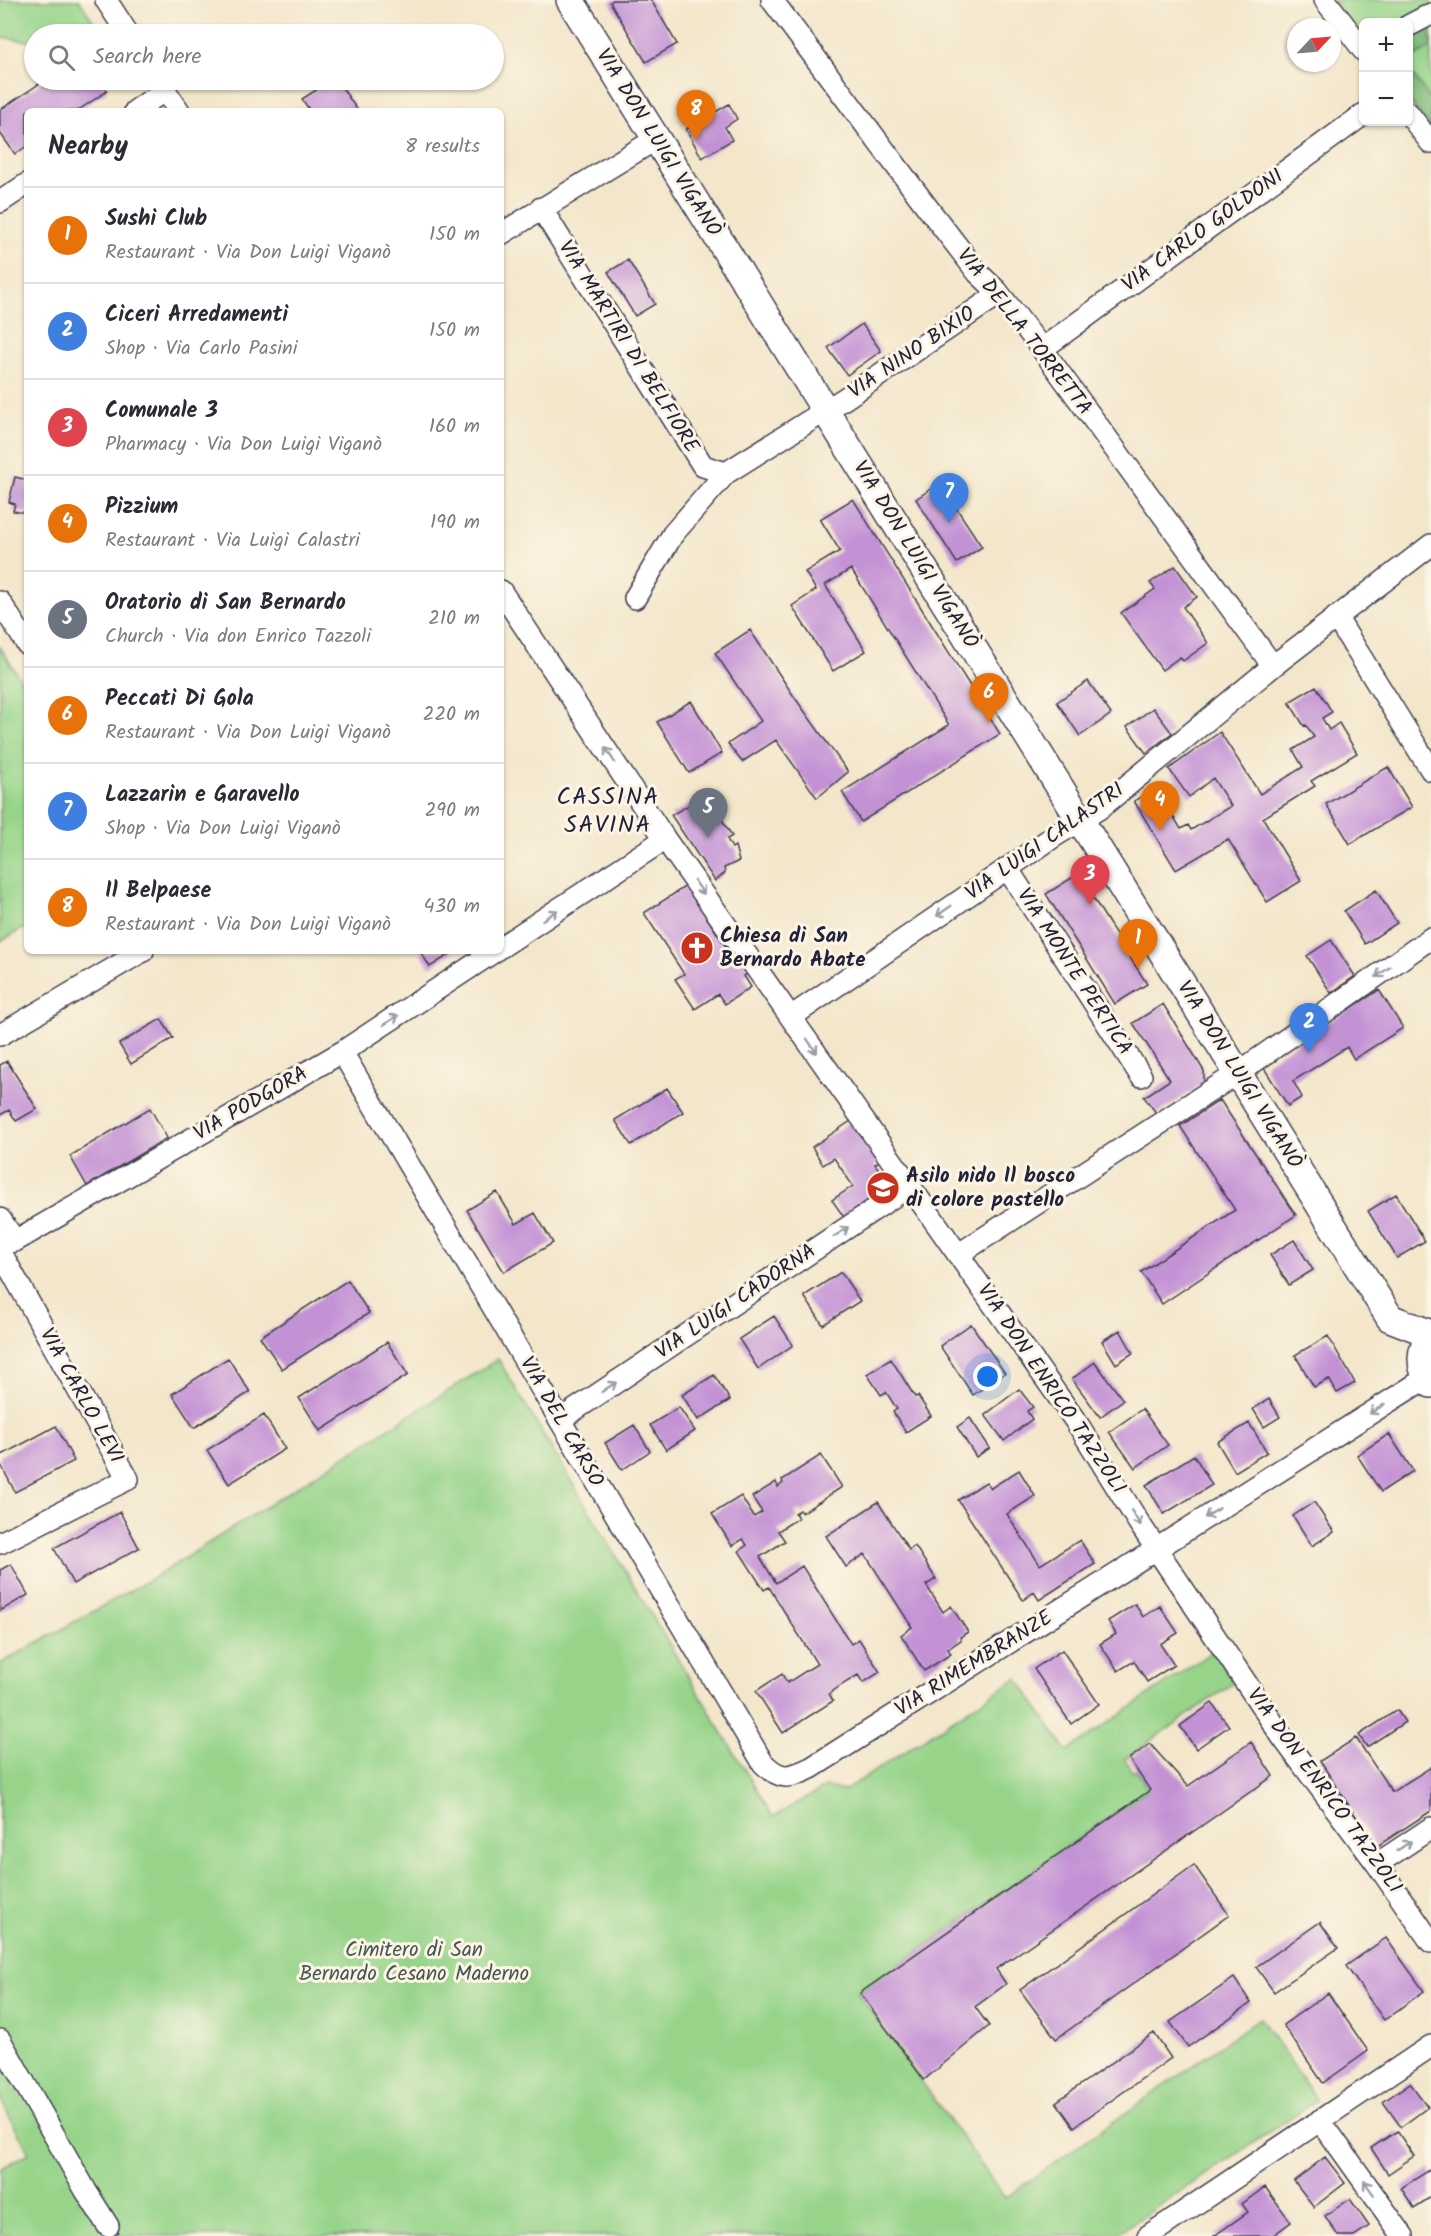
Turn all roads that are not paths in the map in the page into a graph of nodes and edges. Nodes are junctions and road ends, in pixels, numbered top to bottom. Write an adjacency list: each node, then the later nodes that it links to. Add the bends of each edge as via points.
1 (106, 0): 7 (street)
2 (570, 0): 15 (street, VIA DON LUIGI VIGANÒ)
3 (772, 0): 21 (street, VIA DELLA TORRETTA, via 927,207)
4 (1325, 0): 8 (street)
5 (1431, 14): 6 (street)
6 (1413, 23)
7 (122, 24)
8 (1359, 45)
9 (156, 90): 11 (street)
10 (164, 90): 12 (street)
11 (138, 108)
12 (177, 108)
13 (1359, 118): 22 (street, VIA CARLO GOLDONI)
14 (1413, 119): 16 (street)
15 (656, 139): 19 (street); 23 (street, VIA DON LUIGI VIGANÒ)
16 (1431, 143)
17 (24, 186): 18 (street)
18 (0, 202)
19 (541, 208): 20 (street); 24 (street, VIA MARTIRI DI BELFIORE, via 703,466)
20 (504, 232)
21 (999, 294): 22 (street, VIA DELLA TORRETTA); 23 (street, VIA NINO BIXIO)
22 (1042, 349): 31 (street, VIA DELLA TORRETTA)
23 (825, 410): 24 (street, VIA NINO BIXIO); 33 (street, VIA DON LUIGI VIGANÒ)
24 (726, 473): 27 (street, VIA NINO BIXIO, via 673,534)
25 (1431, 545): 29 (street, VIA LUIGI CALASTRI)
26 (504, 596): 34 (street, VIA DON ENRICO TAZZOLI, one-way to 26)
27 (635, 598)
28 (0, 602): 30 (street)
29 (1336, 617): 31 (street, VIA LUIGI CALASTRI); 32 (street)
30 (24, 639)
31 (1273, 666): 33 (street, VIA LUIGI CALASTRI)
32 (1431, 770)
33 (1080, 821): 35 (street, VIA LUIGI CALASTRI); 43 (street, VIA DON LUIGI VIGANÒ)
34 (665, 839): 37 (street, one-way to 34); 40 (street, VIA DON ENRICO TAZZOLI, one-way to 40)
35 (1007, 868): 40 (street, VIA LUIGI CALASTRI, one-way to 40); 44 (street, VIA MONTE PERTICA)
36 (1431, 938): 43 (street, one-way to 43)
37 (504, 945)
38 (138, 954): 41 (street)
39 (490, 954): 42 (street, VIA PODGORA, one-way to 39)
40 (791, 1017): 45 (street, VIA DON ENRICO TAZZOLI, one-way to 45)
41 (0, 1035)
42 (342, 1052): 47 (street, VIA PODGORA); 51 (street, VIA DEL CARSO)
43 (1238, 1073): 48 (street); 49 (street, VIA DON LUIGI VIGANÒ, via 1390,1318)
44 (1141, 1076)
45 (910, 1185): 48 (street, VIA DON ENRICO TAZZOLI); 51 (street, VIA LUIGI CADORNA, one-way to 45)
46 (0, 1219): 47 (street)
47 (5, 1245): 52 (street, VIA CARLO LEVI, via 128,1479)
48 (959, 1254): 53 (street, VIA DON ENRICO TAZZOLI, one-way to 53, via 1079,1426)
49 (1431, 1334): 50 (street, VIA DON LUIGI VIGANÒ, via 1421,1355)
50 (1429, 1381): 53 (street, VIA RIMEMBRANZE, one-way to 53)
51 (561, 1419): 54 (street, VIA DEL CARSO, via 763,1763 774,1774)
52 (0, 1543)
53 (1156, 1548): 54 (street, VIA RIMEMBRANZE, via 811,1768); 56 (street, VIA DON ENRICO TAZZOLI, via 1283,1738)
54 (791, 1777)
55 (1431, 1828): 56 (street, one-way to 55)
56 (1377, 1864): 57 (street, VIA DON ENRICO TAZZOLI)
57 (1431, 1942)
58 (0, 2040): 61 (street)
59 (1431, 2046): 60 (street)
60 (1320, 2120): 62 (street); 63 (street, one-way to 60)
61 (108, 2226)
62 (1148, 2236)
63 (1403, 2236)

